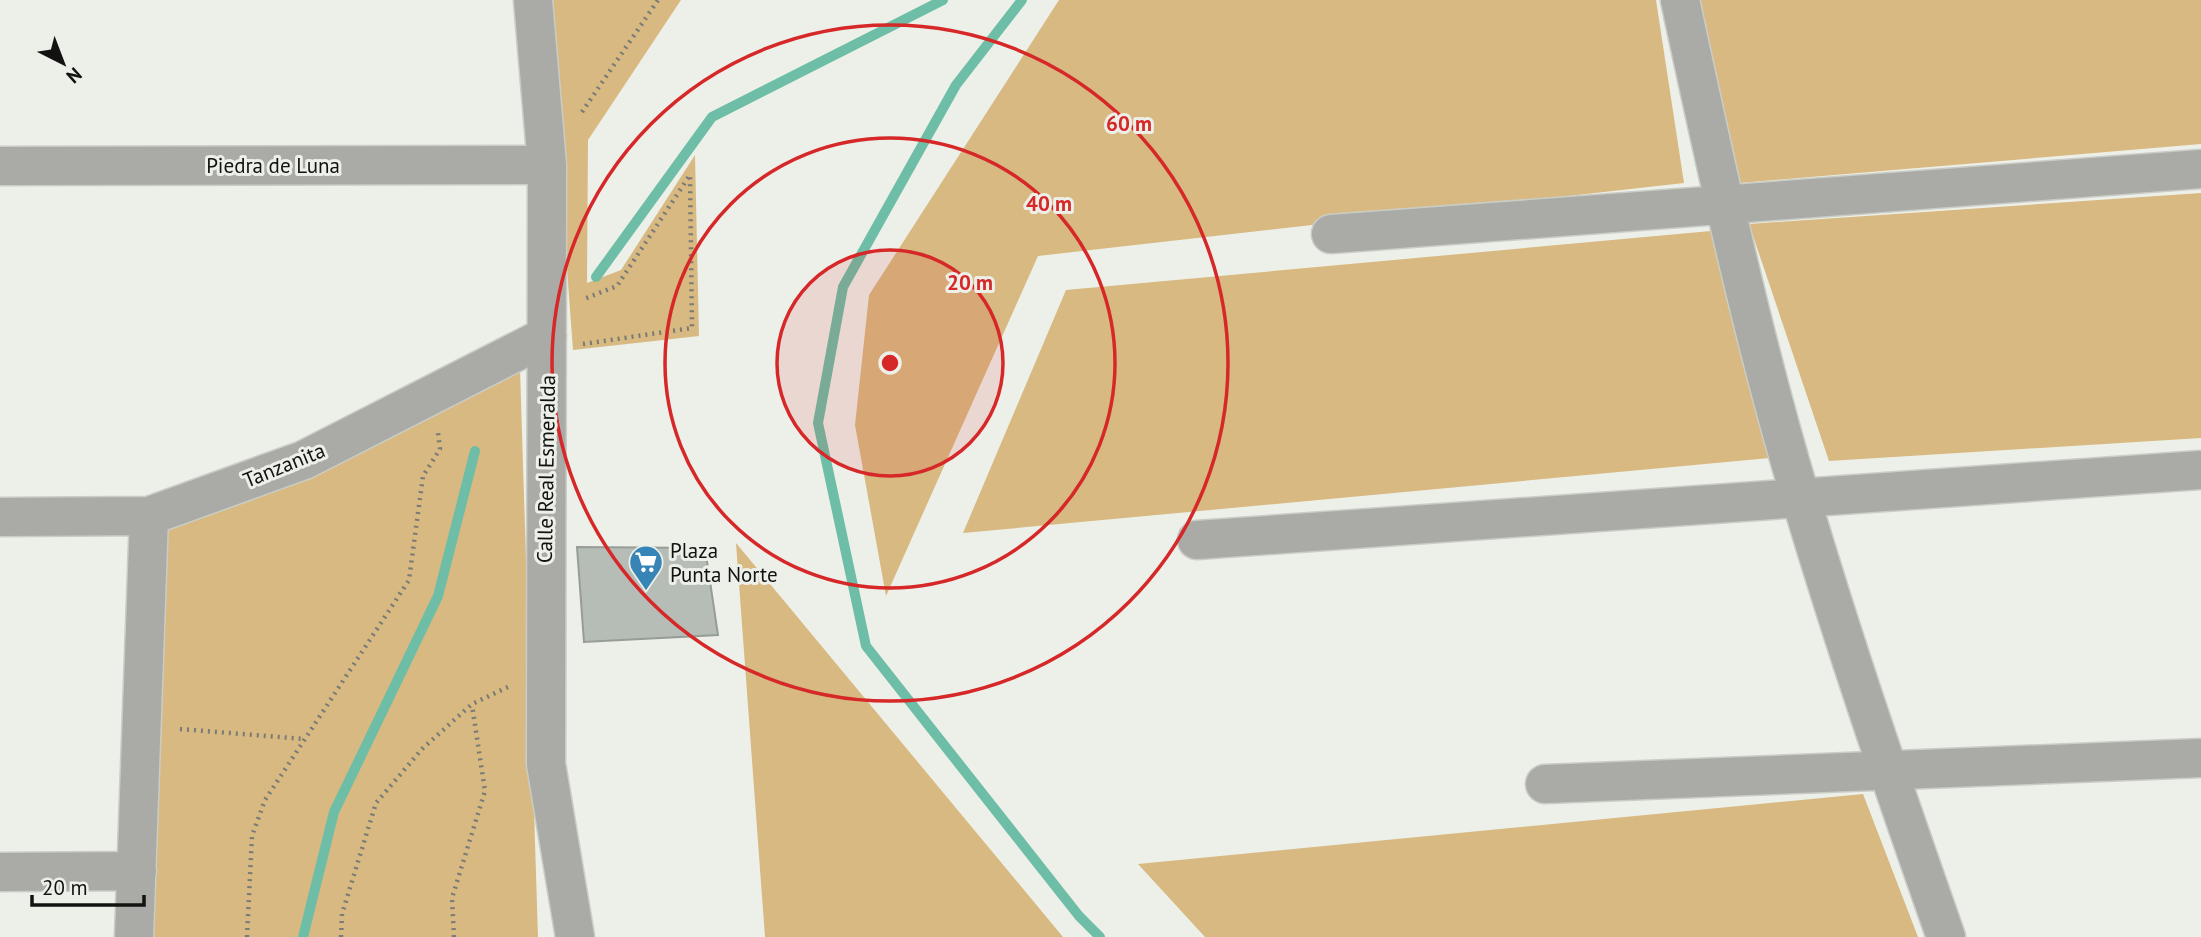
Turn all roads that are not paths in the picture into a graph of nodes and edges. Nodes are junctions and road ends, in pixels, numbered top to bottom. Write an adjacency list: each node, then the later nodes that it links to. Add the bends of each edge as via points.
1 (533, 0): 3 (street, Calle Real Esmeralda)
2 (1680, 0): 6 (street)
3 (547, 165): 4 (street, Piedra de Luna); 8 (street, Calle Real Esmeralda)
4 (0, 166)
5 (2201, 169): 6 (street)
6 (1725, 205): 7 (street); 10 (street)
7 (1331, 234)
8 (547, 333): 11 (street, Tanzanita, via 304,460); 20 (street, Calle Real Esmeralda, via 546,764)
9 (2201, 470): 10 (street)
10 (1801, 498): 13 (street); 15 (street)
11 (149, 516): 12 (street, Tanzanita); 17 (street)
12 (0, 517)
13 (1197, 540)
14 (2201, 758): 15 (street)
15 (1888, 770): 16 (street); 21 (street)
16 (1545, 784)
17 (137, 871): 18 (street); 19 (street)
18 (0, 872)
19 (134, 937)
20 (575, 937)
21 (1946, 937)

